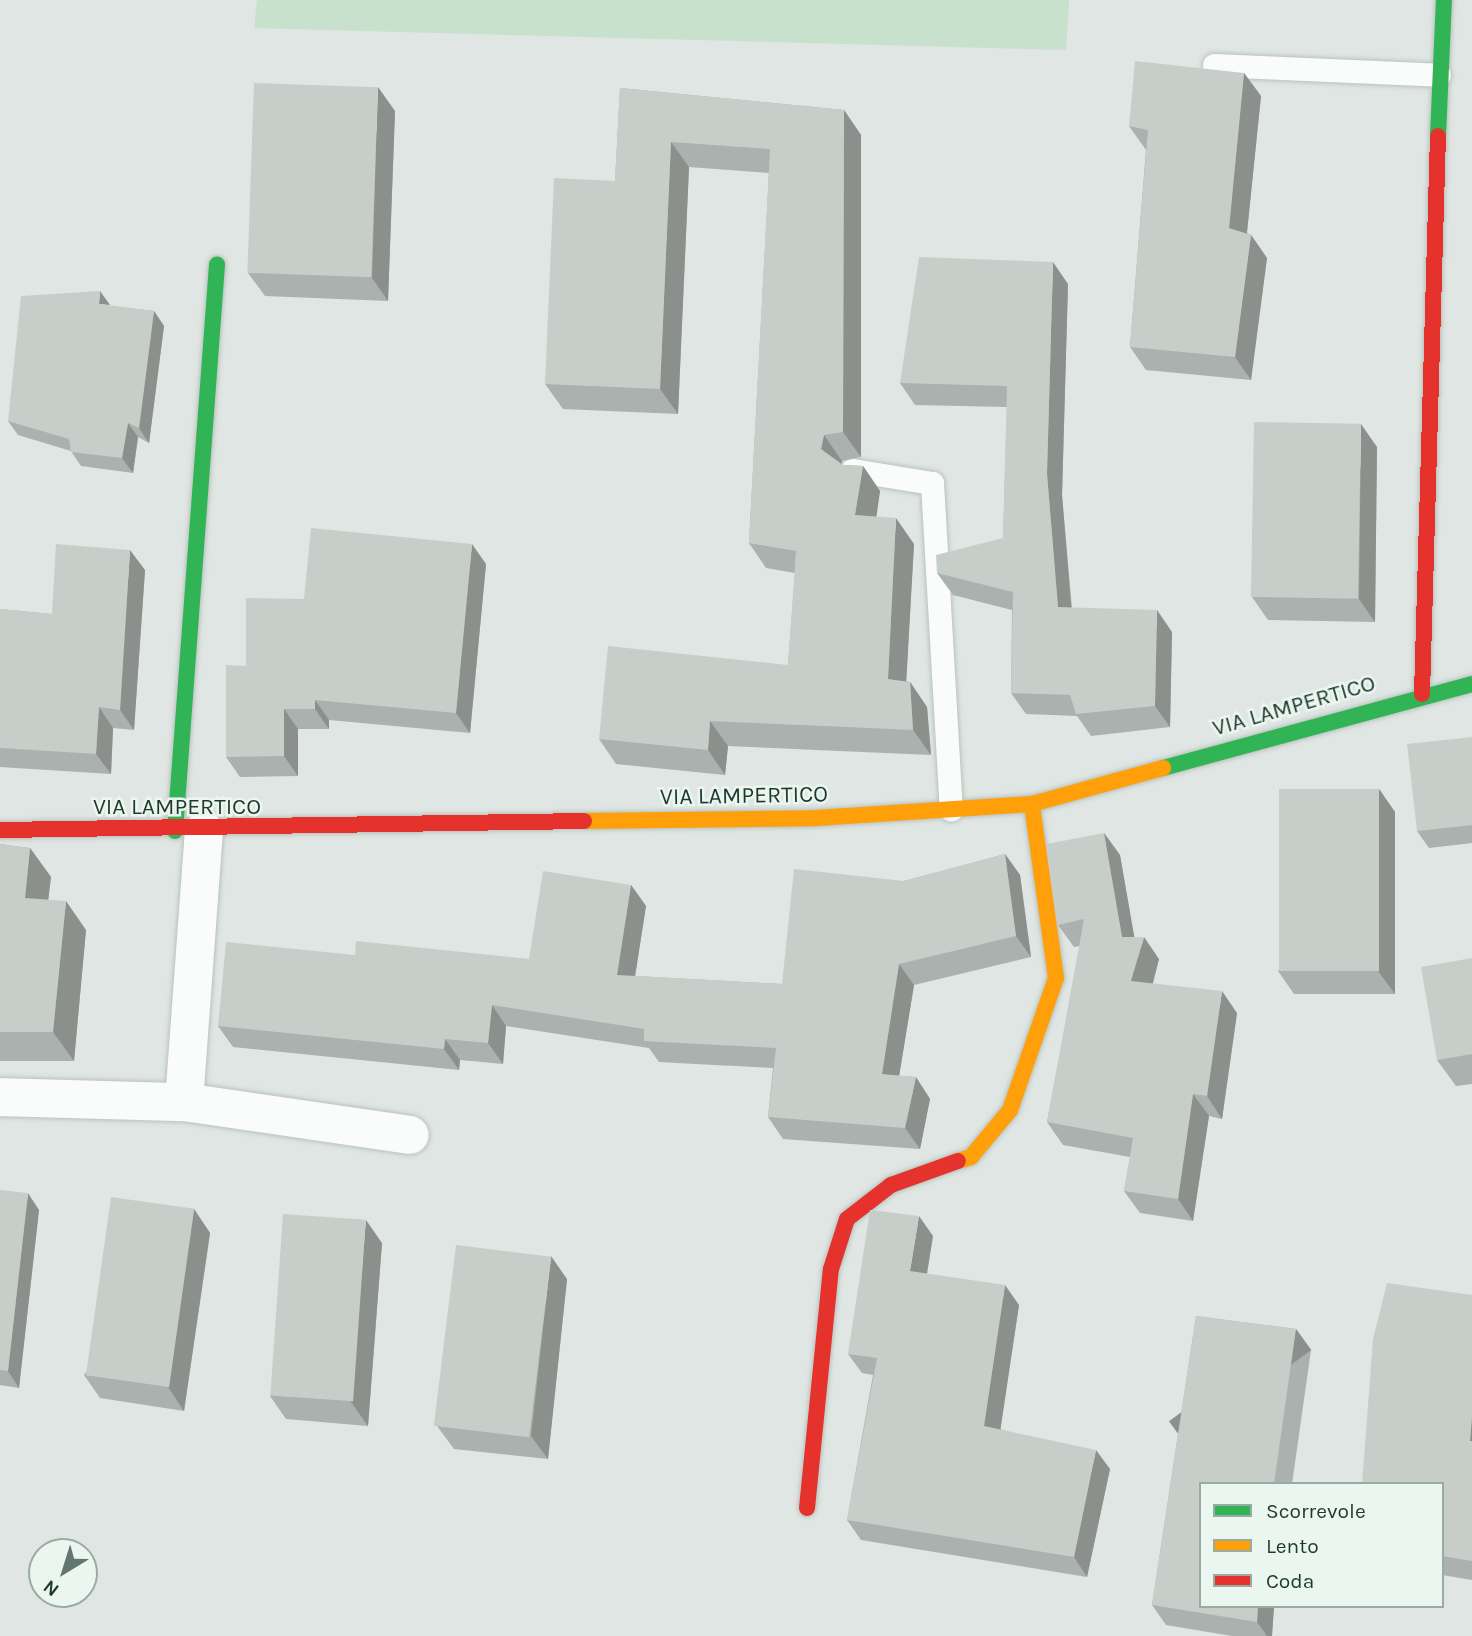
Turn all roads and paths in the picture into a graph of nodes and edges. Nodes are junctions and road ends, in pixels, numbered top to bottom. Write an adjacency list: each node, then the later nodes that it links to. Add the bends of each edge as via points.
1 (1444, 0): 3 (street)
2 (1214, 65): 3 (lane)
3 (1439, 75): 7 (street)
4 (217, 265): 11 (street)
5 (852, 470): 9 (lane, via 932,484)
6 (1472, 684): 7 (street, VIA LAMPERTICO)
7 (1422, 694): 8 (street, VIA LAMPERTICO)
8 (1032, 804): 9 (street, VIA LAMPERTICO); 15 (street, via 1056,978 1043,1023 1010,1110 971,1157 891,1185 848,1219 831,1269)
9 (951, 810): 11 (street, VIA LAMPERTICO, via 816,818)
10 (0, 830): 11 (street, VIA LAMPERTICO)
11 (190, 831): 13 (street)
12 (0, 1097): 13 (street)
13 (184, 1102): 14 (street)
14 (410, 1135)
15 (807, 1508)

